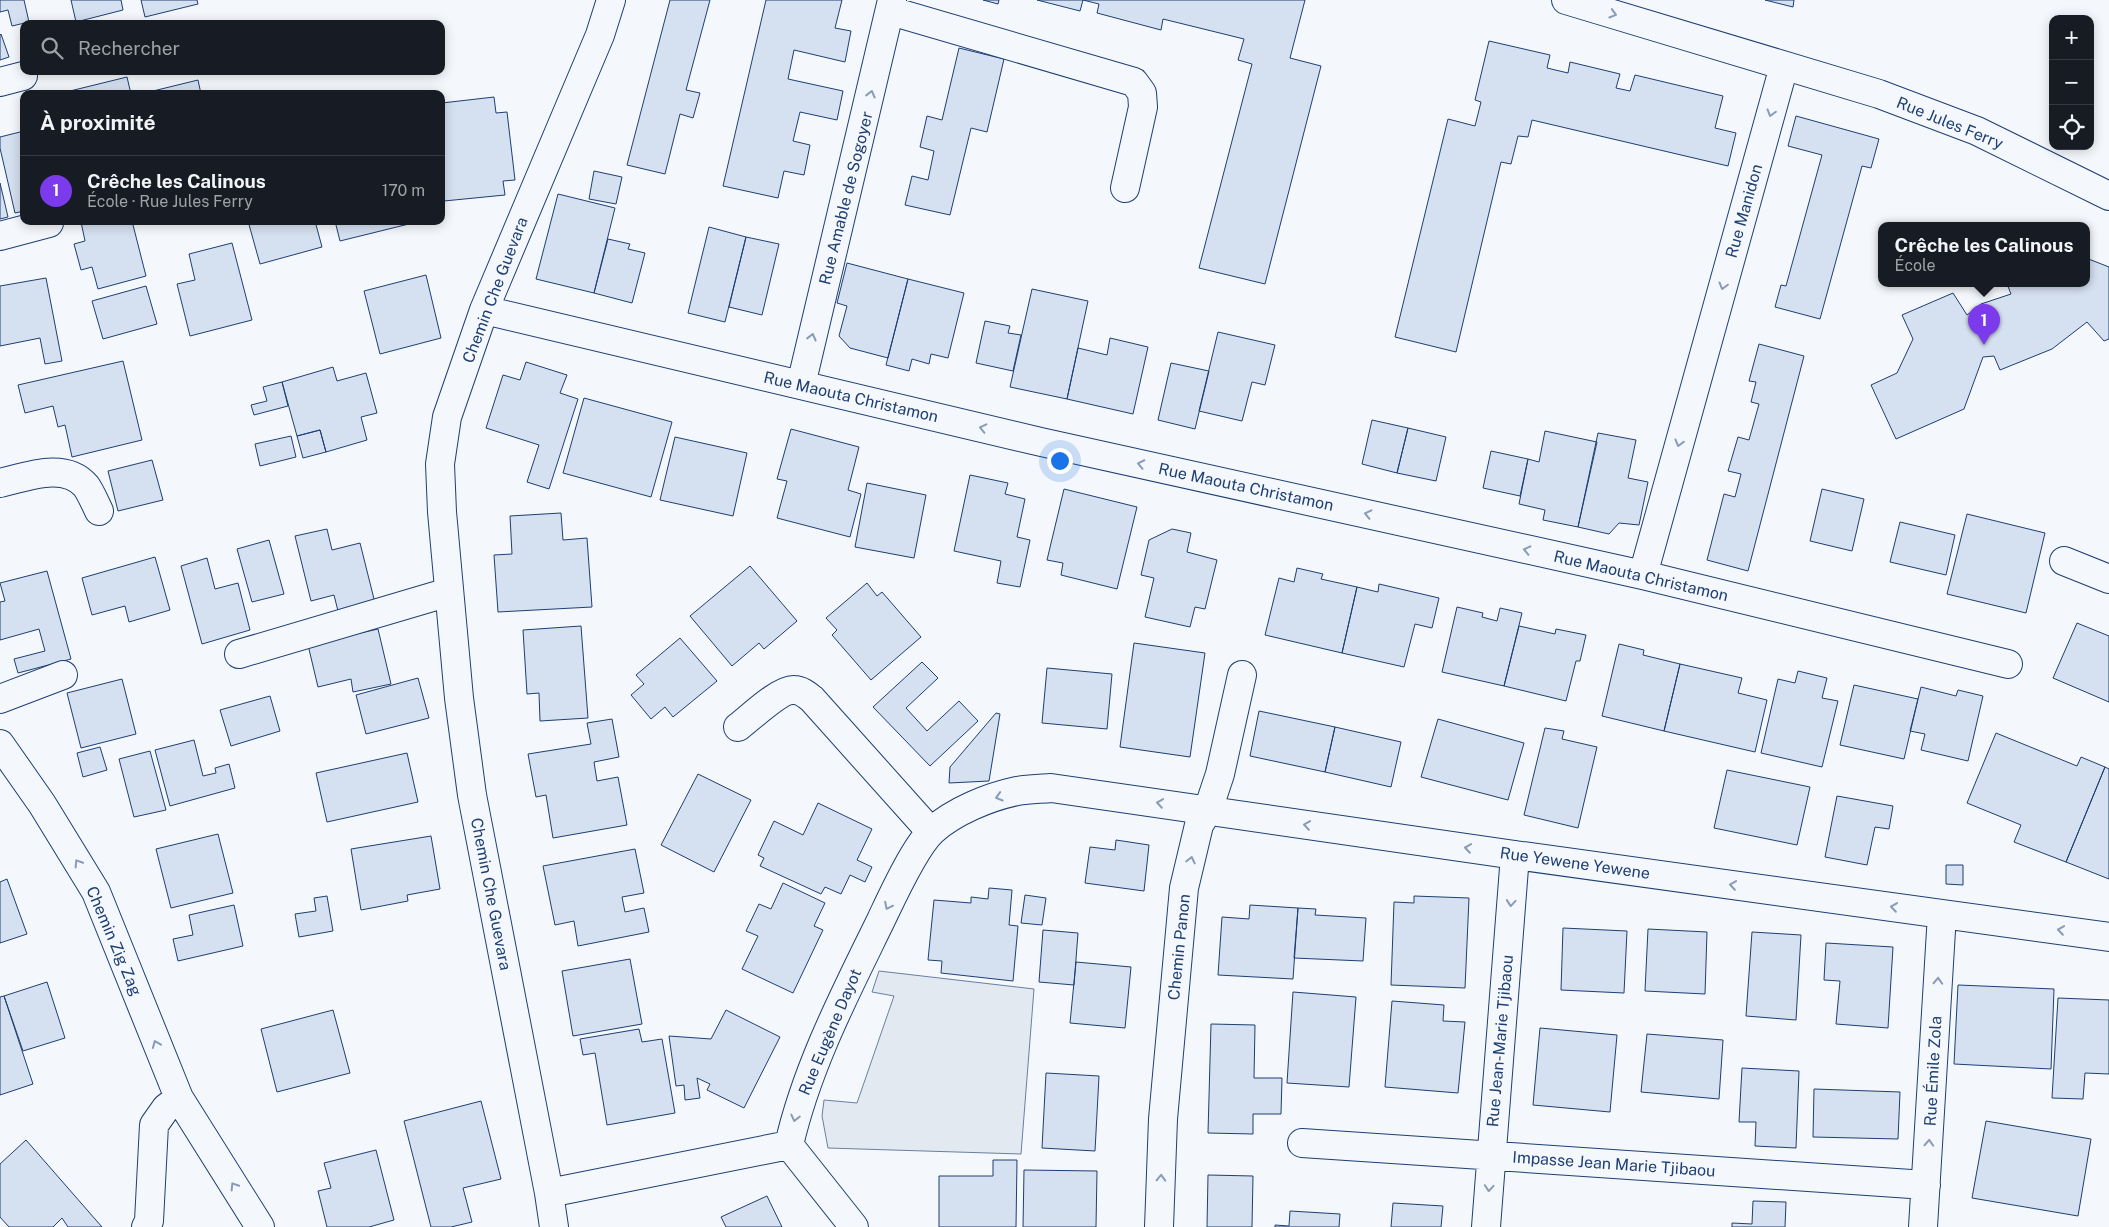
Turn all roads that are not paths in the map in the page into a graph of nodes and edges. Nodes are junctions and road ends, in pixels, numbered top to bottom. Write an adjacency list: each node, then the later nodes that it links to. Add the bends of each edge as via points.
1 (611, 0): 9 (street, Chemin Che Guevara, via 600,35)
2 (1566, 0): 4 (street, one-way to 4)
3 (891, 6): 5 (street, Rue Amable de Sogoyer, via 1134,82 1142,93 1143,107); 10 (street, Rue Amable de Sogoyer, one-way to 3)
4 (1784, 66): 6 (street, Rue Jules Ferry, via 1878,94 1965,126); 14 (street, Rue Manidon, one-way to 14)
5 (1125, 188)
6 (2109, 196)
7 (41, 225): 8 (street)
8 (0, 236)
9 (484, 310): 10 (street, Rue Maouta Christamon); 16 (street, Chemin Che Guevara, via 447,418 440,464)
10 (801, 385): 14 (street, Rue Maouta Christamon, one-way to 10, via 1041,442)
11 (0, 483): 12 (street, via 47,472 72,475 86,486)
12 (99, 511)
13 (2064, 561): 15 (street)
14 (1643, 575): 18 (street, Rue Maouta Christamon)
15 (2109, 579)
16 (449, 592): 17 (street); 34 (street, Chemin Che Guevara, via 458,698 472,795)
17 (238, 654)
18 (2008, 664)
19 (64, 675): 21 (street)
20 (1242, 675): 24 (street, Chemin Panon, via 1220,774)
21 (0, 699)
22 (738, 727): 25 (street, via 784,692 804,693)
23 (0, 744): 29 (street, Chemin Zig Zag, one-way to 23, via 96,892 42,804)
24 (1208, 810): 25 (street, Rue Eugène Dayot, one-way to 25, via 1051,788 1018,791 985,801); 26 (street, Rue Yewene Yewene, one-way to 24); 39 (street, Chemin Panon, one-way to 24, via 1163,1119 1184,888 1199,825)
25 (932, 832): 31 (street, Rue Eugène Dayot, one-way to 31, via 918,850 890,901 841,1003 797,1110)
26 (1515, 855): 27 (street, Rue Yewene Yewene, one-way to 26); 32 (street, Rue Jean-Marie Tjibaou, one-way to 32)
27 (1942, 914): 28 (street, Rue Yewene Yewene, one-way to 27); 33 (street, Rue Émile Zola, one-way to 27)
28 (2109, 937)
29 (179, 1098): 35 (street, via 166,1108 154,1125 149,1221); 36 (street, Chemin Zig Zag, one-way to 29)
30 (1302, 1144): 32 (street, Impasse Jean Marie Tjibaou)
31 (789, 1145): 34 (street); 38 (street)
32 (1491, 1155): 33 (street, Impasse Jean Marie Tjibaou); 40 (street, Rue Jean-Marie Tjibaou, one-way to 40)
33 (1926, 1185): 41 (street, Rue Émile Zola)
34 (549, 1192): 37 (street, Chemin Che Guevara)
35 (146, 1227)
36 (260, 1227)
37 (554, 1227)
38 (854, 1227)
39 (1159, 1227)
40 (1486, 1227)
41 (1923, 1227)

